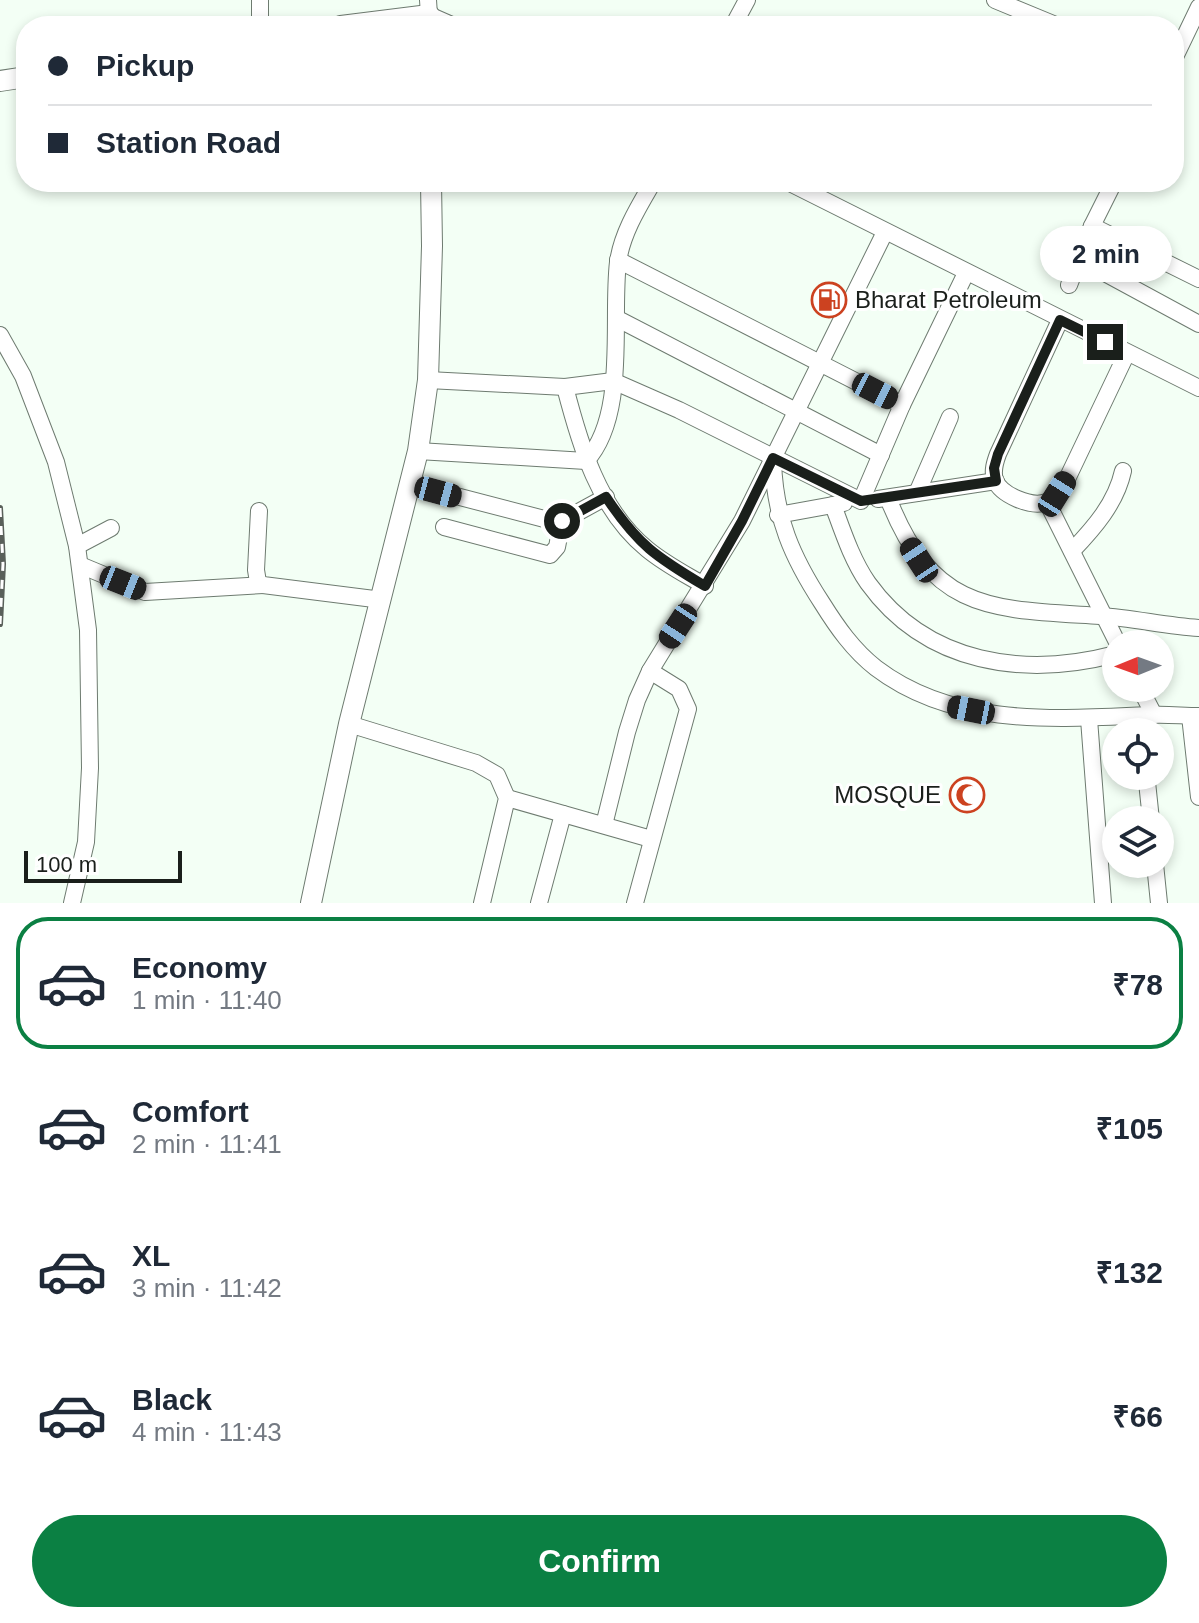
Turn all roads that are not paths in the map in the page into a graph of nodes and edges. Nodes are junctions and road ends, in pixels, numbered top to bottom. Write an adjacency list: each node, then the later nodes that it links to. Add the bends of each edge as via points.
1 (995, 0): 3 (street)
2 (1199, 7): 4 (street)
3 (1034, 16)
4 (1184, 38)
5 (431, 192): 22 (main road)
6 (647, 192): 12 (street)
7 (807, 192): 10 (street)
8 (1109, 192): 9 (street)
9 (1092, 226): 11 (street); 14 (street)
10 (885, 232): 13 (street); 21 (street)
11 (1079, 259): 15 (street); 18 (street)
12 (618, 260): 16 (street); 21 (street)
13 (966, 273): 17 (street); 26 (street)
14 (1199, 279)
15 (1069, 285)
16 (616, 318): 23 (street); 27 (street)
17 (1060, 320): 20 (street); 34 (street, via 998,454)
18 (1199, 324)
19 (0, 335): 47 (street, via 23,376 56,462)
20 (1127, 353): 25 (street); 40 (street, via 1068,477)
21 (821, 364): 26 (street); 27 (street)
22 (428, 380): 24 (street); 29 (main road)
23 (613, 381): 24 (street); 31 (street); 32 (street, via 603,436)
24 (565, 387): 32 (street)
25 (1199, 388)
26 (902, 405): 30 (street)
27 (798, 411): 30 (street); 31 (street)
28 (950, 417): 36 (street)
29 (418, 451): 32 (street); 35 (main road)
30 (881, 455): 39 (street)
31 (773, 458): 39 (street); 43 (street); 51 (street)
32 (586, 461): 37 (street)
33 (1123, 471): 48 (street, via 1098,524)
34 (996, 481): 36 (street); 40 (street, via 1019,500)
35 (410, 484): 44 (street); 52 (main road)
36 (917, 493): 38 (street)
37 (606, 497): 44 (street); 51 (street, via 646,549)
38 (888, 498): 39 (street); 53 (street, via 919,560 969,599 1023,612)
39 (861, 501): 41 (street)
40 (1047, 502): 48 (street)
41 (833, 505): 43 (street); 56 (street, via 867,581 915,630 954,649 1016,666)
42 (259, 511): 50 (street, via 256,576)
43 (778, 515): 61 (street, via 842,634 874,667 910,690 948,705 994,715)
44 (562, 521): 45 (street, via 550,555)
45 (444, 527)
46 (111, 528): 47 (street)
47 (77, 546): 49 (street)
48 (1072, 551): 53 (street)
49 (80, 565): 50 (street, via 145,592); 69 (street, via 88,630 90,768 86,842)
50 (263, 585): 52 (street)
51 (705, 586): 57 (street)
52 (382, 600): 62 (main road)
53 (1104, 616): 54 (street); 55 (street)
54 (1199, 628)
55 (1111, 630)
56 (1102, 657)
57 (650, 671): 66 (street, via 627,732); 67 (street, via 679,689 688,709)
58 (1147, 702): 59 (street)
59 (1154, 715): 60 (street); 61 (street)
60 (1194, 716): 63 (street)
61 (1089, 719): 74 (street)
62 (349, 724): 64 (street, via 489,768); 70 (main road)
63 (1199, 797)
64 (507, 798): 65 (street); 71 (street)
65 (563, 814): 66 (street); 72 (street)
66 (604, 825): 67 (street)
67 (651, 839): 73 (street)
68 (1156, 878): 75 (street)
69 (72, 903)
70 (311, 903)
71 (482, 903)
72 (539, 903)
73 (635, 903)
74 (1103, 903)
75 (1159, 903)

